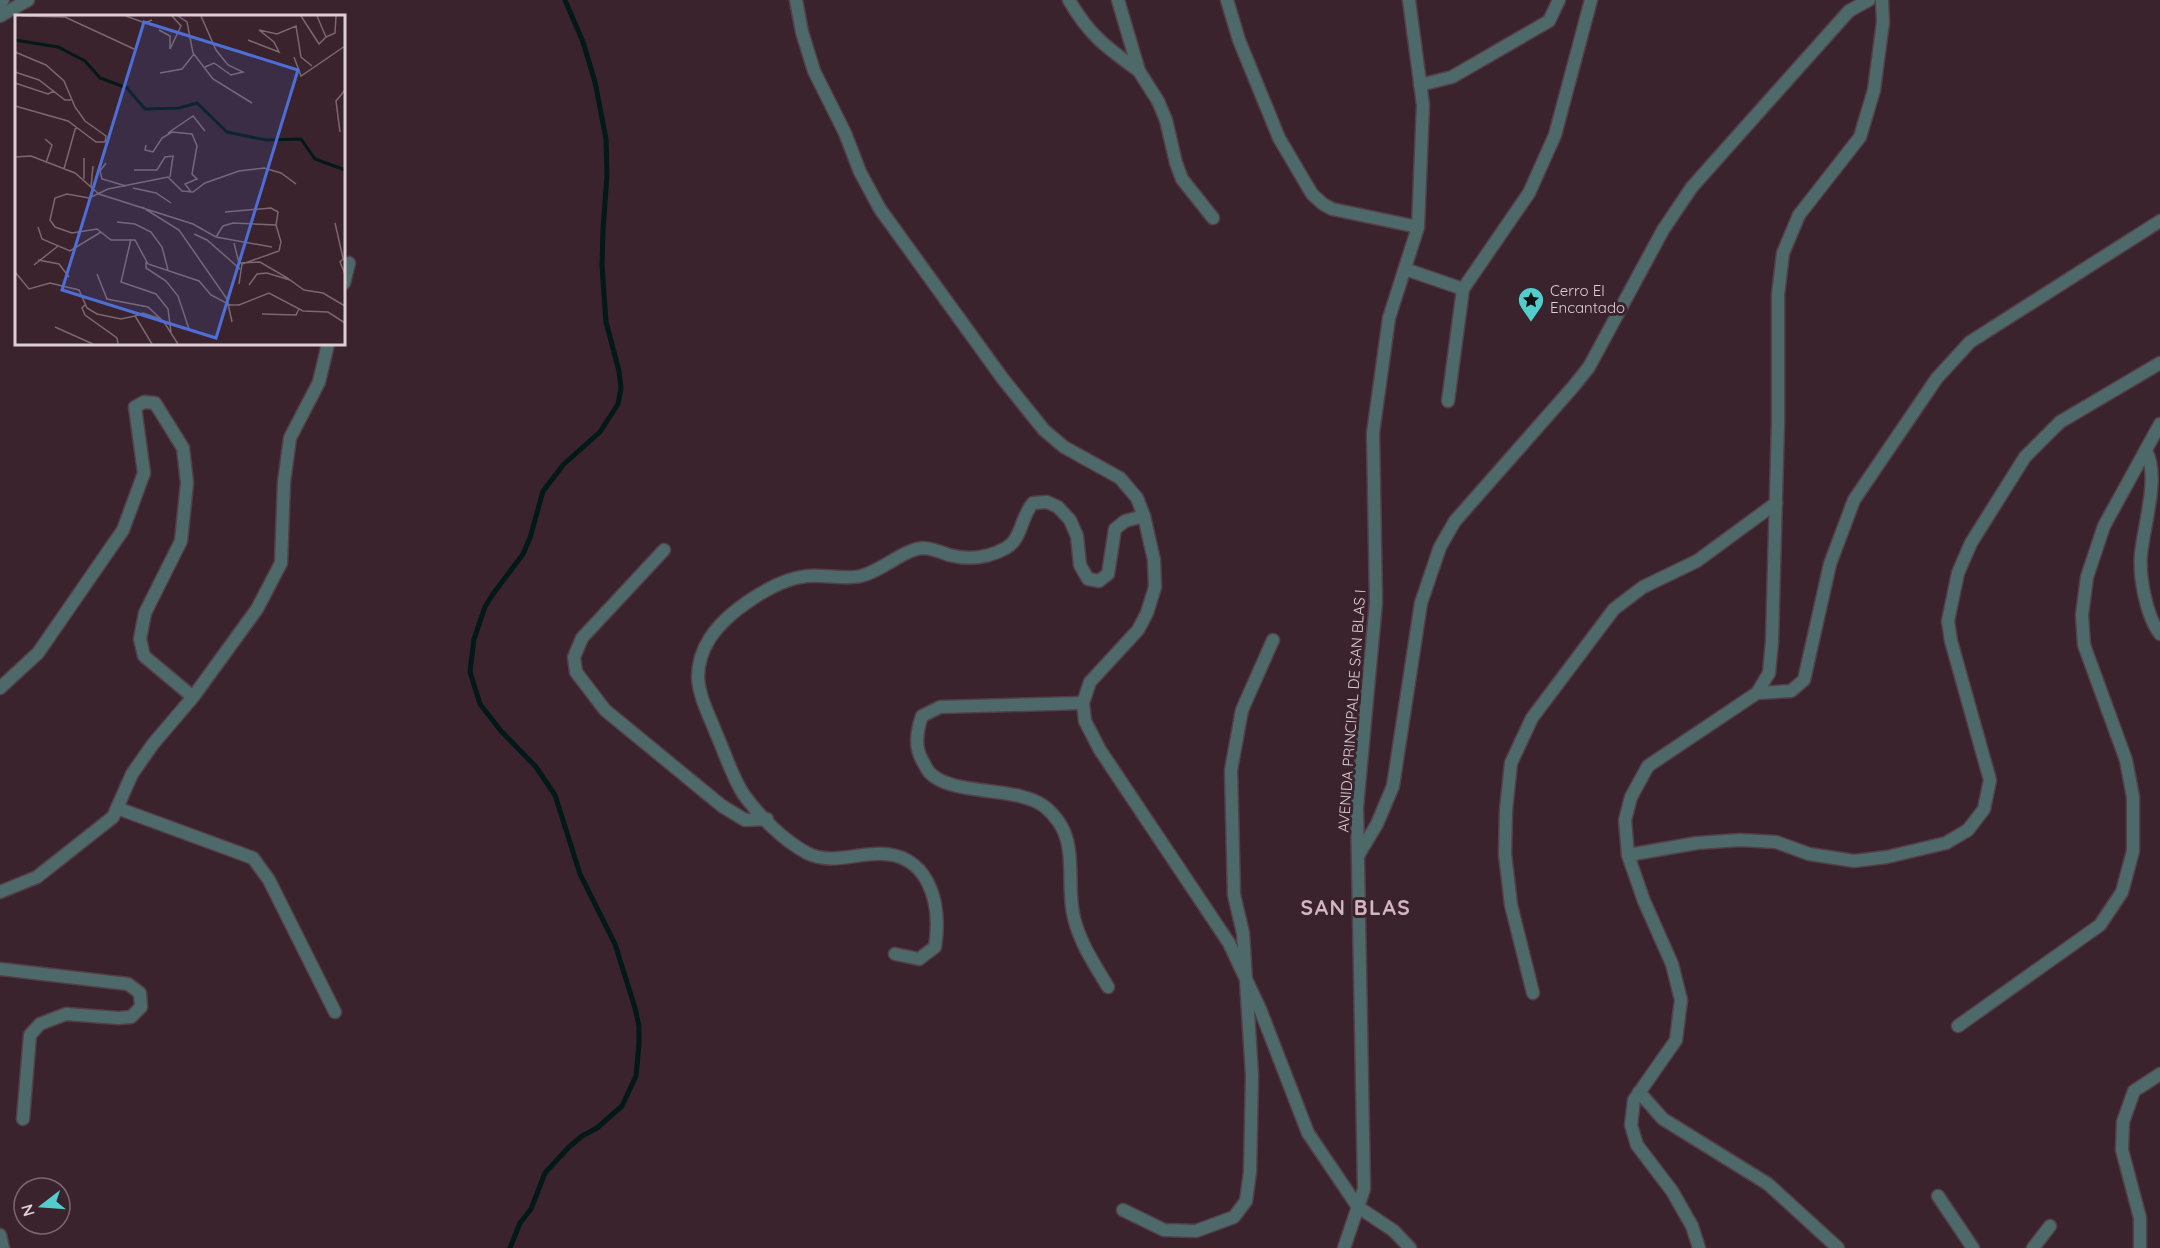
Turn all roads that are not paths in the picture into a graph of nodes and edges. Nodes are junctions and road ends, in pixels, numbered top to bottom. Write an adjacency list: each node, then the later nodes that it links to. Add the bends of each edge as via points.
1 (3, 0): 12 (street)
2 (28, 0): 13 (street)
3 (796, 0): 29 (street, via 814,71 880,209 1044,430 1064,447 1120,478 1137,498)
4 (1069, 0): 14 (street, via 1096,39)
5 (1118, 0): 14 (street)
6 (1227, 0): 18 (street, via 1279,138 1312,194 1332,209)
7 (1408, 0): 15 (street, AVENIDA PRINCIPAL DE SAN BLAS I)
8 (1559, 0): 15 (street, via 1549,21 1452,77)
9 (1591, 0): 22 (street, via 1555,135 1529,193)
10 (1869, 0): 39 (street, via 1849,11 1692,187 1663,230 1589,367 1455,521 1440,547 1421,603 1393,786)
11 (1882, 0): 28 (street, via 1874,90 1860,137 1799,215 1783,253 1778,295)
12 (0, 4)
13 (0, 16)
14 (1139, 71): 16 (street, via 1166,120 1182,178)
15 (1420, 85): 18 (street, AVENIDA PRINCIPAL DE SAN BLAS I, via 1423,105)
16 (1213, 218)
17 (2160, 221): 34 (street, via 1970,342 1937,378 1854,500 1830,564 1804,680 1791,691)
18 (1418, 227): 20 (street, AVENIDA PRINCIPAL DE SAN BLAS I)
19 (349, 263): 21 (street)
20 (1405, 269): 22 (street); 39 (street, AVENIDA PRINCIPAL DE SAN BLAS I, via 1389,318 1373,433 1376,602 1357,807)
21 (345, 280)
22 (1463, 289): 25 (street)
23 (328, 345): 35 (street, via 318,382 290,438 281,563 257,609)
24 (2160, 363): 40 (street, via 2060,422 2025,457 1971,543 1958,573 1948,621 1950,641 1989,780 1984,808 1968,830 1946,843 1854,861 1809,854 1776,842 1740,840)
25 (1448, 400)
26 (2160, 424): 27 (street)
27 (2146, 452): 31 (street, via 2153,460 2155,479 2141,556 2145,598); 48 (street, via 2104,526 2087,577 2082,615 2084,645 2126,760 2133,798 2133,851 2122,892 2100,925)
28 (1776, 503): 34 (street, via 1769,673); 46 (street, via 1697,561 1643,587 1614,609 1532,718 1511,763 1505,854 1511,905)
29 (1144, 516): 36 (street, via 1154,560 1155,587 1148,613 1138,630 1090,682); 38 (street, via 1125,521 1116,529 1108,574 1099,581 1088,579 1080,565 1077,537 1070,520 1058,507 1047,502 1033,503 1016,538 1008,547 991,554 968,559 924,548 914,550 858,577 806,576 789,580 773,586 732,615 710,638 702,653 698,676 702,699 733,774 744,794)
30 (664, 550): 38 (street, via 582,638 574,657 576,672 605,710 722,806 745,820)
31 (2160, 633)
32 (1273, 640): 44 (street, via 1242,710 1231,770 1234,895 1243,933)
33 (0, 688): 35 (street, via 38,652 123,530 144,472 135,407 144,402 155,404 183,448 187,483 181,541 145,613 140,639 144,656)
34 (1757, 693): 40 (street, via 1648,766 1631,797 1625,820)
35 (193, 697): 37 (street, via 132,774)
36 (1083, 702): 44 (street, via 1085,721 1100,750 1228,943); 45 (street, via 940,708 922,716 917,732 919,754 929,772 945,783 1027,798 1045,806 1057,820 1070,845 1073,915 1079,937)
37 (117, 808): 41 (street, via 113,817 36,877); 47 (street, via 253,858 269,880)
38 (767, 819): 42 (street, via 781,835 824,859 897,856 918,868 932,886 938,932 935,947 919,959)
39 (1358, 855): 53 (street, AVENIDA PRINCIPAL DE SAN BLAS I, via 1364,1189)
40 (1628, 855): 50 (street, via 1672,964 1681,1000 1676,1040)
41 (0, 892)
42 (895, 954)
43 (0, 969): 51 (street, via 128,984 140,993 141,1007 131,1017 66,1014 40,1024 30,1035)
44 (1245, 977): 53 (street, via 1308,1133); 54 (street, via 1252,1075 1246,1201 1233,1217 1196,1231 1164,1230)
45 (1108, 987)
46 (1533, 993)
47 (335, 1012)
48 (1958, 1026)
49 (2160, 1074): 64 (street, via 2134,1091 2123,1122 2122,1150 2140,1218)
50 (1639, 1092): 60 (street, via 1631,1125 1637,1144 1672,1191 1692,1226); 61 (street, via 1663,1119 1768,1184)
51 (23, 1119)
52 (1938, 1196): 62 (street)
53 (1358, 1207): 58 (street, AVENIDA PRINCIPAL DE SAN BLAS I); 59 (street, via 1394,1231)
54 (1123, 1210)
55 (2050, 1226): 63 (street)
56 (0, 1235): 57 (street)
57 (3, 1248)
58 (1344, 1248)
59 (1410, 1248)
60 (1699, 1248)
61 (1838, 1248)
62 (1973, 1248)
63 (2033, 1248)
64 (2140, 1248)

